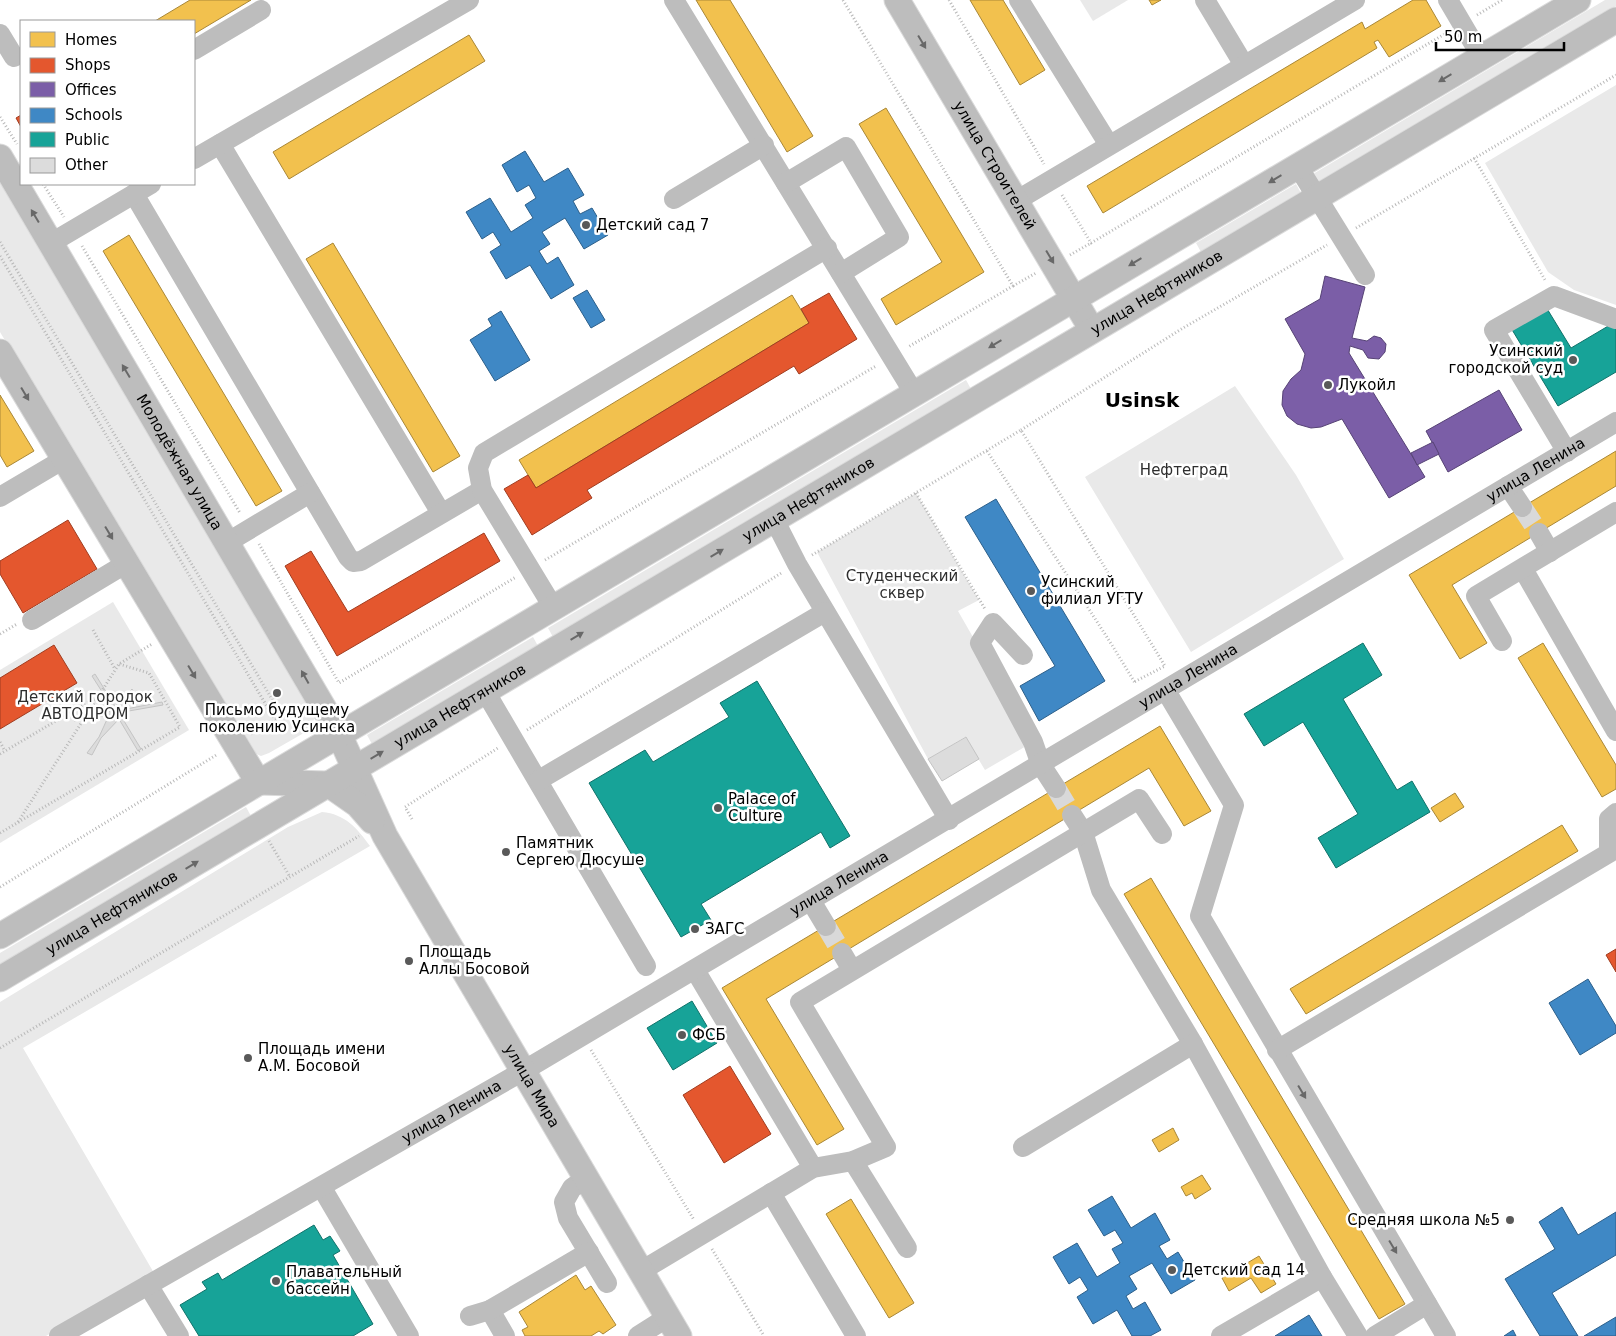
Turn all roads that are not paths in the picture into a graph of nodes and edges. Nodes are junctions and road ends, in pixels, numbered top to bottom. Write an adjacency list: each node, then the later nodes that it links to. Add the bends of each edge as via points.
1 (469, 0): 16 (street)
2 (674, 0): 17 (street)
3 (897, 0): 27 (main road, улица Строителей, one-way to 27)
4 (1019, 0): 18 (street)
5 (1205, 0): 15 (street)
6 (1355, 0): 15 (street)
7 (1448, 0): 13 (street)
8 (1578, 0): 13 (main road)
9 (261, 10): 12 (street)
10 (1616, 20): 25 (main road, улица Нефтяников)
11 (0, 34): 14 (street)
12 (195, 49)
13 (1481, 56): 21 (main road, one-way to 21)
14 (12, 59)
15 (1244, 65): 18 (street)
16 (220, 144): 20 (street); 46 (street)
17 (764, 145): 22 (street); 26 (street)
18 (1109, 145): 27 (street)
19 (0, 157): 28 (main road, Молодёжная улица, one-way to 19)
20 (195, 158)
21 (1297, 166): 25 (street); 32 (main road, one-way to 32)
22 (786, 182): 29 (street); 30 (street, via 846,147 899,237)
23 (149, 185): 24 (street)
24 (134, 194): 28 (street); 42 (street)
25 (1316, 197): 31 (street); 34 (main road, улица Нефтяников)
26 (674, 199)
27 (1016, 201): 32 (main road, улица Строителей, one-way to 32)
28 (51, 243): 49 (main road, Молодёжная улица, one-way to 28)
29 (827, 248): 30 (street); 41 (street, via 484,453 478,468)
30 (841, 273): 36 (street)
31 (1364, 275)
32 (1074, 298): 34 (main road, улица Строителей); 36 (main road, one-way to 36)
33 (1616, 319): 38 (street, via 1554,296 1494,330)
34 (1092, 330): 47 (main road, улица Нефтяников)
35 (0, 352): 39 (main road, one-way to 39)
36 (914, 393): 54 (main road)
37 (1616, 422): 38 (street, улица Ленина)
38 (1567, 452): 40 (street, улица Ленина)
39 (64, 459): 43 (street); 51 (main road, one-way to 51)
40 (1508, 486): 44 (street); 60 (street, улица Ленина)
41 (482, 490): 46 (street); 54 (street)
42 (310, 493): 46 (street, via 353,562 361,561); 49 (street)
43 (1, 495)
44 (1522, 507)
45 (1616, 512): 50 (street)
46 (440, 513)
47 (774, 519): 53 (street); 57 (main road, улица Нефтяников, one-way to 47)
48 (1539, 533): 50 (street)
49 (228, 542): 62 (main road, Молодёжная улица, one-way to 49)
50 (1550, 552): 52 (street)
51 (127, 563): 55 (street); 66 (main road, one-way to 66)
52 (1523, 569): 56 (street, via 1476,596); 61 (street)
53 (825, 612): 65 (street); 71 (street)
54 (543, 613): 57 (main road); 62 (main road)
55 (32, 620)
56 (1502, 641)
57 (552, 651): 59 (main road, улица Нефтяников)
58 (1023, 655): 63 (street, via 993,623 980,643 1033,742)
59 (485, 691): 64 (main road, улица Нефтяников, one-way to 59); 65 (street)
60 (1166, 692): 63 (street, улица Ленина); 82 (street, via 1234,805 1200,916)
61 (1616, 732)
62 (339, 734): 64 (main road, Молодёжная улица); 66 (main road)
63 (1041, 765): 68 (street); 71 (street, улица Ленина)
64 (354, 768): 67 (main road, улица Нефтяников); 72 (main road, улица Мира)
65 (539, 780): 78 (street)
66 (258, 782): 67 (main road); 77 (main road)
67 (328, 784): 72 (main road, улица Мира, via 358,805); 80 (main road, улица Нефтяников, one-way to 67)
68 (1056, 788)
69 (1616, 813): 82 (street, via 1609,819 1609,853)
70 (1072, 815): 73 (street)
71 (949, 820): 75 (street, улица Ленина)
72 (380, 831): 83 (main road, улица Мира)
73 (1083, 832): 74 (street, via 1140,799); 81 (street, via 1101,890); 85 (street, via 847,962 800,1002 886,1147)
74 (1162, 834)
75 (812, 901): 76 (street); 79 (street, улица Ленина)
76 (826, 926)
77 (0, 936)
78 (646, 966)
79 (695, 970): 83 (street, улица Ленина); 86 (street)
80 (0, 979)
81 (1193, 1044): 84 (street); 93 (street)
82 (1277, 1050): 96 (street, one-way to 96)
83 (523, 1072): 87 (main road, улица Мира); 88 (street, улица Ленина)
84 (1023, 1147)
85 (853, 1161): 86 (street); 90 (street)
86 (813, 1168): 89 (street)
87 (586, 1178): 91 (street, via 572,1188 564,1202 568,1218); 92 (main road, улица Мира)
88 (322, 1188): 95 (street, улица Ленина); 102 (street)
89 (771, 1193): 92 (street); 105 (street)
90 (907, 1248)
91 (588, 1252): 94 (street); 97 (street)
92 (641, 1271): 99 (main road, улица Мира)
93 (1322, 1277): 106 (street); 107 (street)
94 (607, 1282)
95 (148, 1285): 100 (street, улица Ленина); 101 (street)
96 (1427, 1304): 108 (street); 109 (street)
97 (490, 1310): 98 (street); 103 (street)
98 (470, 1316)
99 (673, 1326): 104 (street)
100 (59, 1336)
101 (179, 1336)
102 (409, 1336)
103 (505, 1336)
104 (638, 1336)
105 (856, 1336)
106 (1221, 1336)
107 (1358, 1336)
108 (1375, 1336)
109 (1446, 1336)

